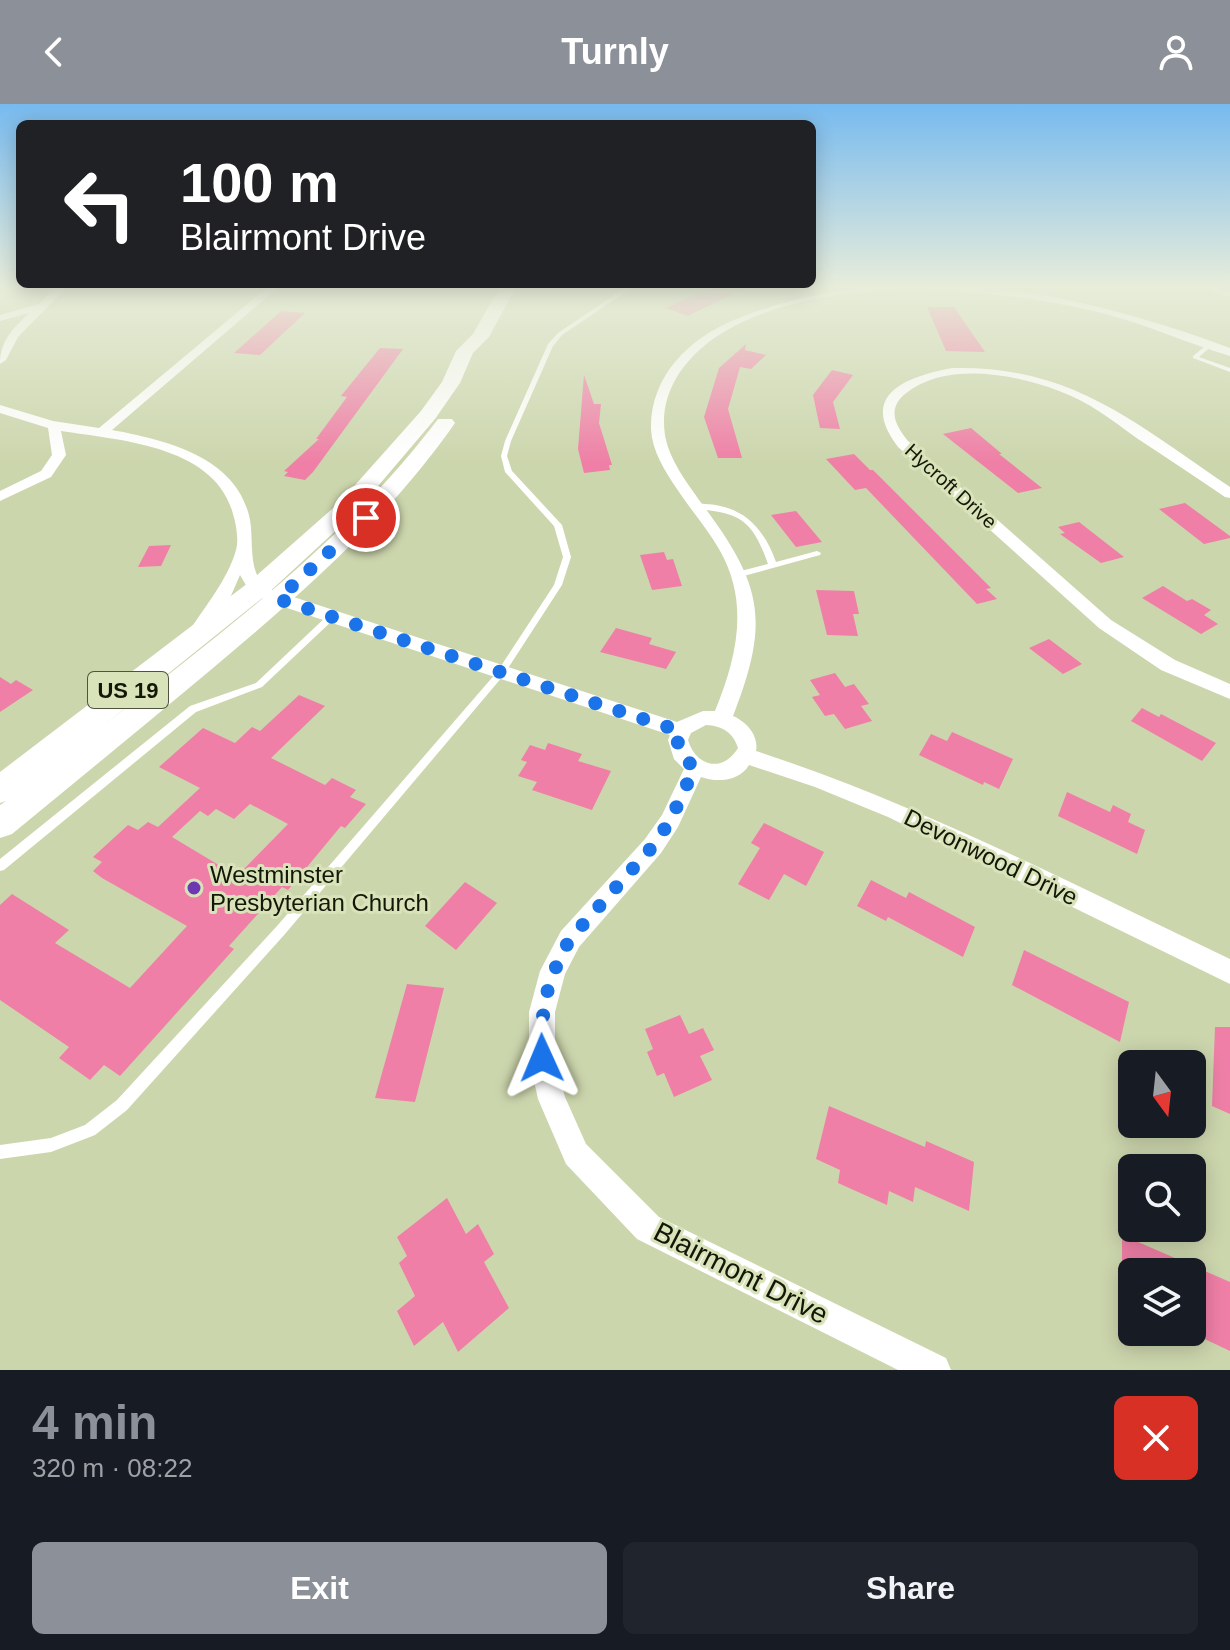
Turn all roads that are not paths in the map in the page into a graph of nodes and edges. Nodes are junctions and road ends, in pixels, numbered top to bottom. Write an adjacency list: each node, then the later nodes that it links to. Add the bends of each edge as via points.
1 (206, 344): 10 (street)
2 (480, 344): 18 (main road, US 19, via 448,419 421,458 348,537)
3 (551, 344): 21 (lane, via 504,456 509,472 558,525 567,557 558,585)
4 (699, 344): 13 (street, via 669,376 660,398 658,435 671,469)
5 (1211, 344): 6 (street); 7 (lane, via 1195,357)
6 (1230, 352)
7 (1230, 370)
8 (0, 409): 9 (street)
9 (54, 426): 10 (street); 12 (street, via 59,455 46,474)
10 (100, 434): 14 (street, via 166,447 207,466 241,509)
11 (1230, 494): 22 (street, Hycroft Drive, via 1092,401 1042,380 982,372 939,374 914,381 888,405 889,427 903,444 1105,624 1168,665)
12 (0, 497)
13 (695, 506): 16 (lane, via 726,509 753,523); 17 (street)
14 (246, 546): 18 (street, via 247,569); 20 (street, via 221,598)
15 (817, 553): 16 (lane)
16 (773, 566): 17 (lane)
17 (740, 574): 23 (street, via 748,640)
18 (267, 594): 19 (street); 20 (main road, US 19); 28 (main road, US 19)
19 (331, 617): 21 (street); 29 (lane, via 259,685 193,709)
20 (191, 641): 27 (main road, US 19)
21 (500, 674): 24 (street); 31 (lane, via 281,930 122,1105 90,1130 51,1145)
22 (1230, 692)
23 (722, 719): 24 (street, via 703,718); 25 (street, via 747,738)
24 (680, 731): 26 (street, via 681,755)
25 (746, 756): 26 (street, via 730,770); 30 (street, Devonwood Drive, via 896,811)
26 (695, 767): 32 (street, Blairmont Drive, via 653,846 570,939 553,971 542,1012 542,1058 552,1099 576,1154 648,1228)
27 (0, 790)
28 (0, 824)
29 (0, 866)
30 (1230, 972)
31 (0, 1152)
32 (934, 1370)

